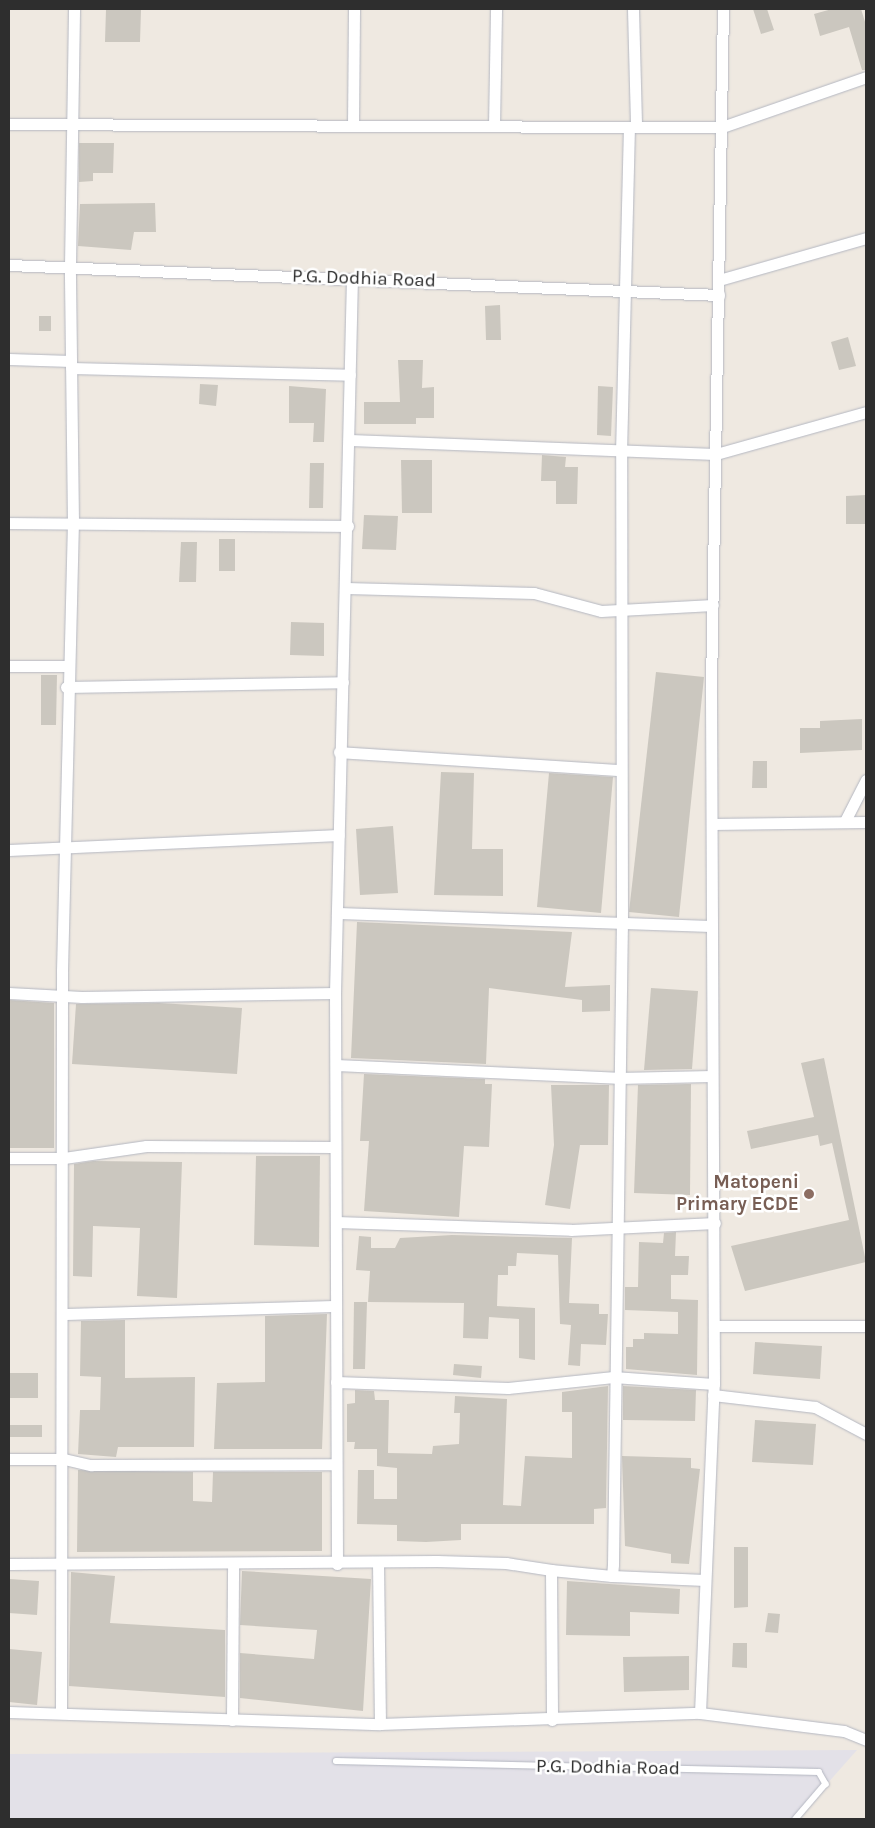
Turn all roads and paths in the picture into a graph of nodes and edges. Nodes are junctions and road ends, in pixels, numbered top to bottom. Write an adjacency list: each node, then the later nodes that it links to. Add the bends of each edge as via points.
1 (74, 9): 8 (street)
2 (354, 9): 9 (street)
3 (496, 9): 10 (street)
4 (634, 9): 11 (street)
5 (723, 9): 12 (street)
6 (866, 77): 12 (street)
7 (9, 124): 8 (street)
8 (72, 125): 9 (street); 15 (street)
9 (353, 126): 10 (street)
10 (494, 126): 11 (street)
11 (632, 127): 12 (street); 18 (street)
12 (722, 127): 17 (street)
13 (866, 238): 17 (street)
14 (9, 265): 15 (street, P.G. Dodhia Road)
15 (70, 266): 16 (street, P.G. Dodhia Road); 21 (street)
16 (352, 279): 18 (street, P.G. Dodhia Road); 22 (street)
17 (719, 280): 19 (street)
18 (624, 291): 19 (street, P.G. Dodhia Road); 25 (street)
19 (719, 295): 26 (street)
20 (9, 359): 21 (street)
21 (71, 364): 22 (street); 28 (street)
22 (350, 375): 24 (street)
23 (866, 412): 26 (street)
24 (349, 440): 25 (street); 29 (street)
25 (621, 453): 26 (street); 32 (street)
26 (716, 454): 31 (street)
27 (9, 523): 28 (street)
28 (73, 523): 29 (street); 34 (street)
29 (348, 526): 30 (street)
30 (346, 588): 32 (street, via 534,593 577,608); 35 (street)
31 (713, 605): 32 (street); 42 (street)
32 (622, 608): 38 (street)
33 (9, 666): 34 (street)
34 (67, 666): 36 (street)
35 (343, 682): 36 (street); 37 (street)
36 (66, 687): 44 (street)
37 (339, 752): 38 (street); 43 (street)
38 (619, 770): 47 (street)
39 (866, 780): 40 (street)
40 (845, 821): 41 (street); 42 (street)
41 (866, 822)
42 (712, 824): 48 (street)
43 (339, 835): 44 (street); 46 (street)
44 (68, 846): 45 (street); 51 (street)
45 (9, 850)
46 (337, 913): 47 (street, via 471,914); 50 (street)
47 (622, 923): 48 (street); 54 (street)
48 (712, 926): 53 (street)
49 (9, 993): 51 (street)
50 (335, 993): 51 (street); 52 (street)
51 (62, 994): 57 (street)
52 (336, 1065): 54 (street); 55 (street)
53 (712, 1076): 54 (street); 59 (street)
54 (617, 1078): 60 (street)
55 (334, 1147): 57 (street, via 146,1146); 58 (street)
56 (9, 1158): 57 (street)
57 (64, 1158): 62 (street)
58 (336, 1222): 60 (street, via 571,1230); 61 (street)
59 (715, 1223): 60 (street); 63 (street)
60 (617, 1225): 65 (street)
61 (336, 1306): 62 (street); 66 (street)
62 (63, 1314): 70 (street)
63 (714, 1326): 64 (street); 67 (street)
64 (866, 1326)
65 (613, 1377): 66 (street, via 508,1388); 67 (street); 78 (street)
66 (336, 1382): 71 (street)
67 (714, 1390): 68 (street, via 815,1407); 79 (street)
68 (866, 1434)
69 (9, 1459): 70 (street)
70 (64, 1459): 71 (street, via 91,1465); 73 (street)
71 (336, 1464): 76 (street)
72 (378, 1562): 76 (street); 77 (street, via 506,1563); 85 (street)
73 (62, 1563): 74 (street); 75 (street); 80 (street)
74 (233, 1563): 76 (street); 83 (street)
75 (9, 1564)
76 (337, 1564)
77 (551, 1570): 78 (street); 84 (street)
78 (612, 1576): 79 (street)
79 (705, 1580): 82 (street)
80 (61, 1711): 81 (street); 83 (street)
81 (9, 1712)
82 (700, 1713): 84 (street); 86 (street, via 844,1731)
83 (232, 1720): 85 (street)
84 (552, 1720): 85 (street)
85 (380, 1724)
86 (866, 1740)
87 (336, 1761): 88 (lane, P.G. Dodhia Road, via 819,1772 826,1784)
88 (796, 1819)

